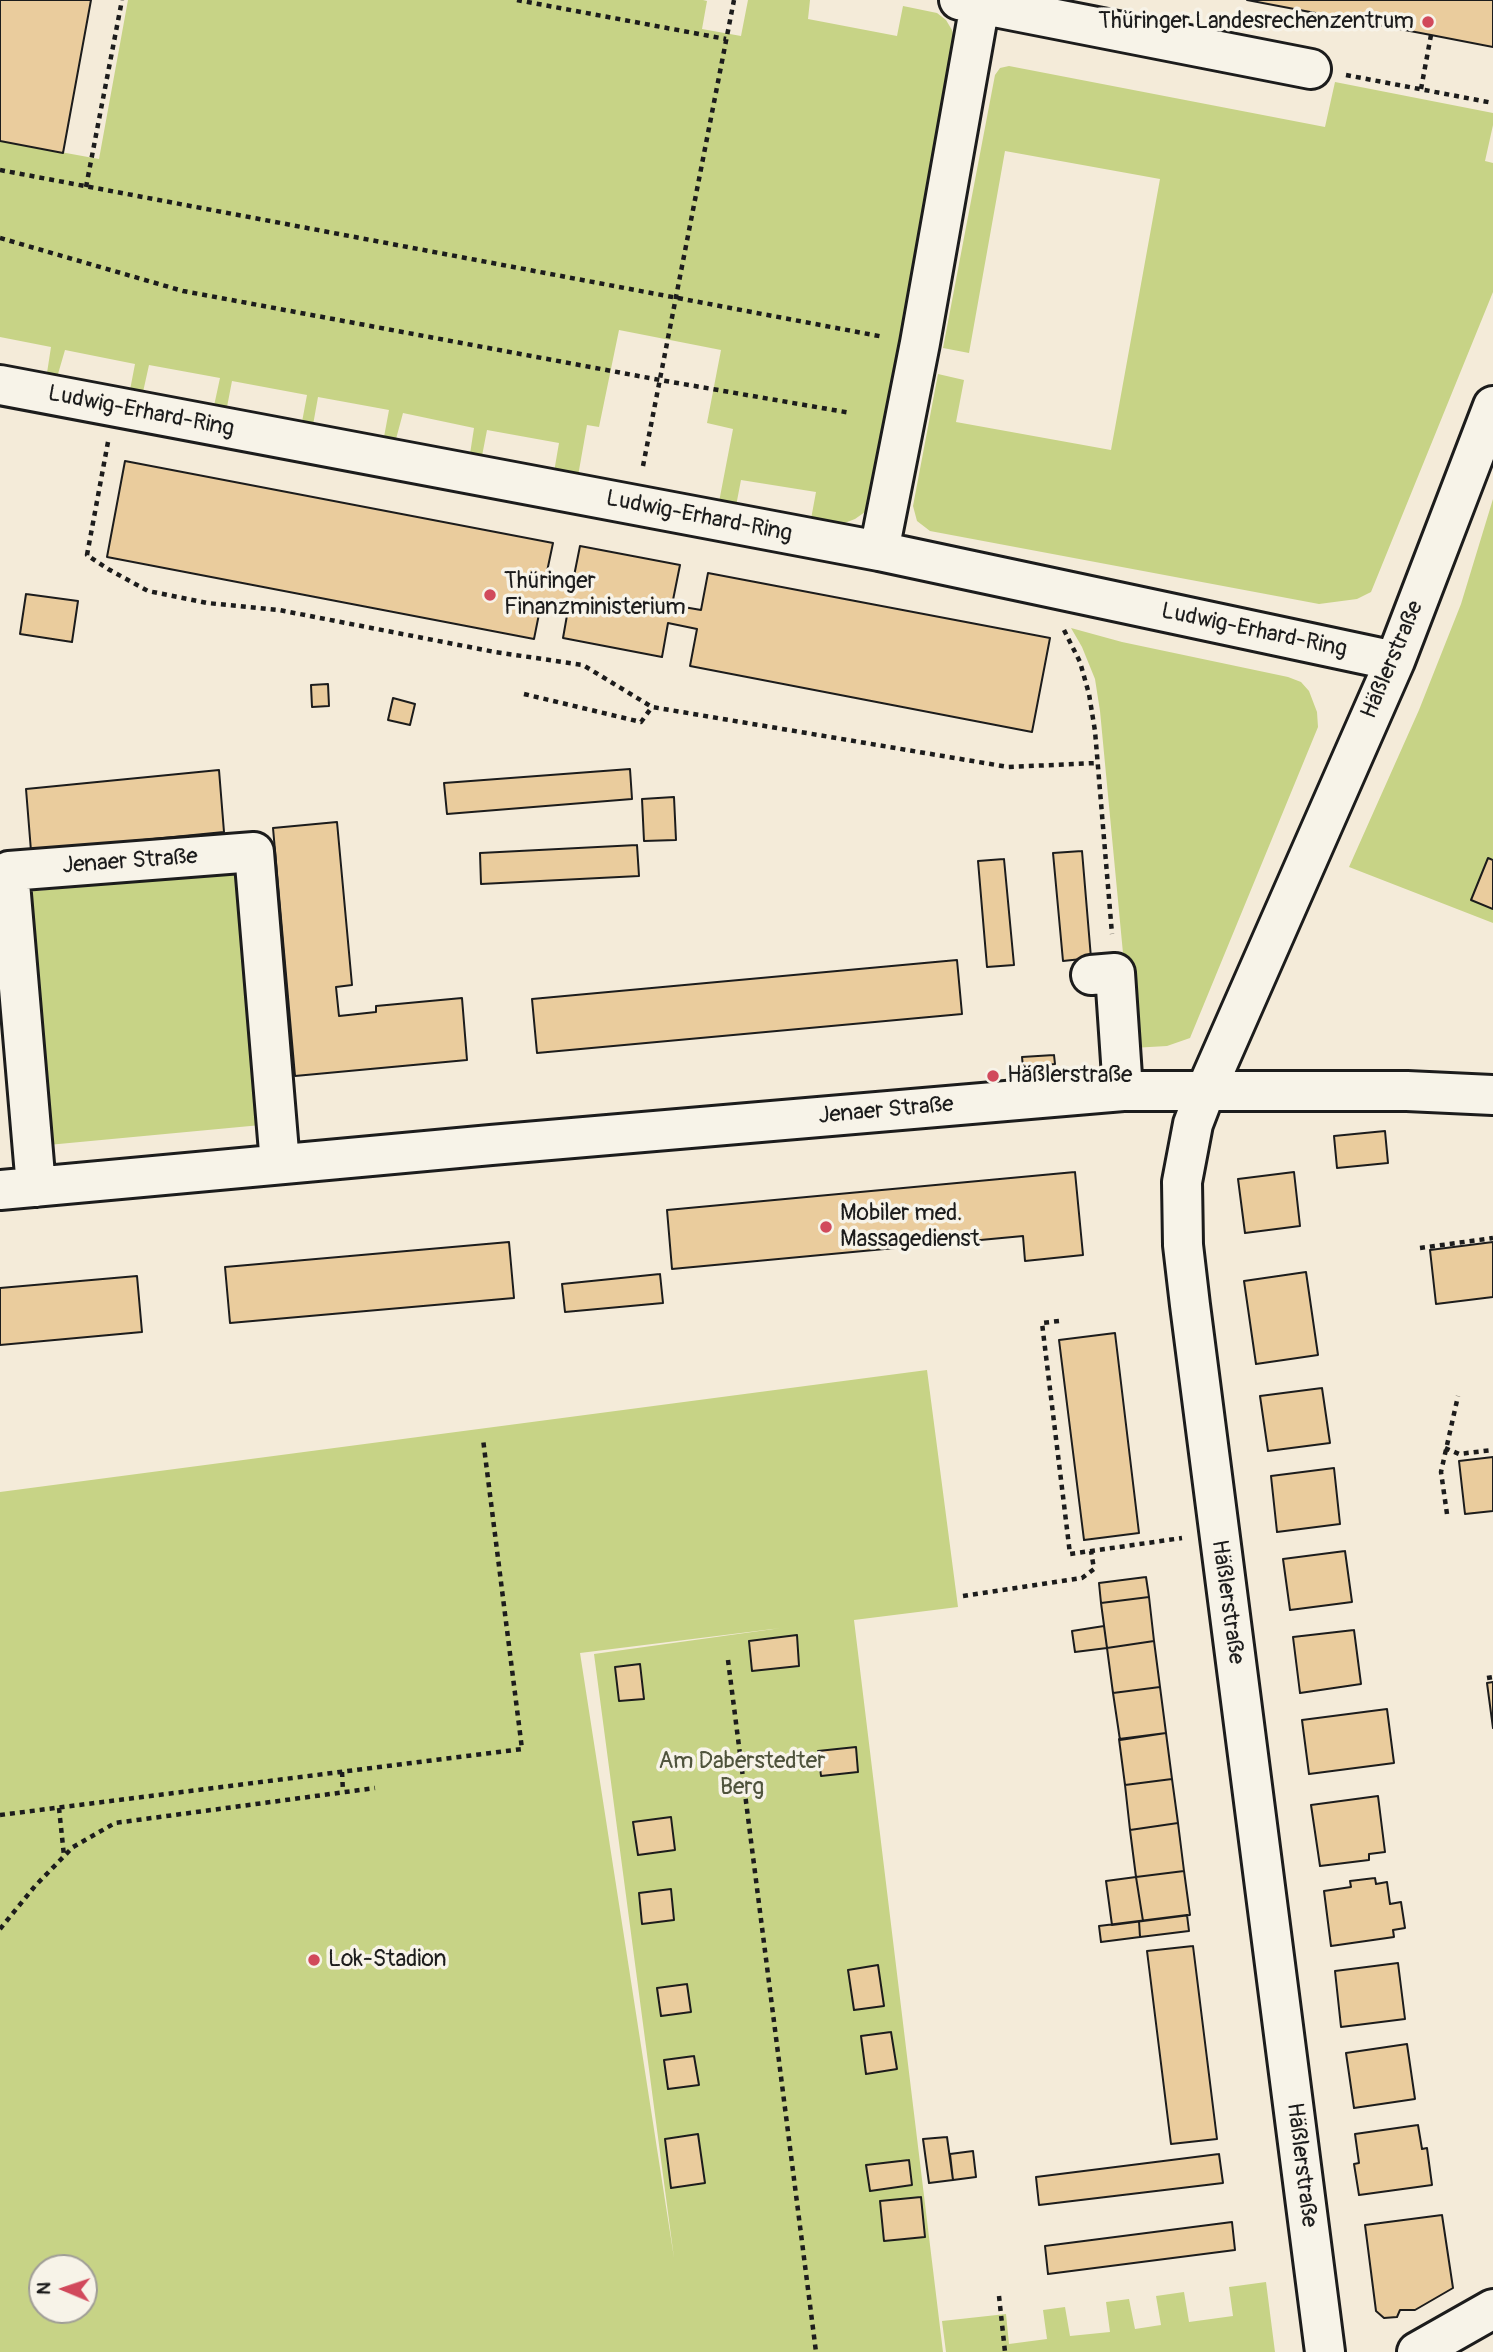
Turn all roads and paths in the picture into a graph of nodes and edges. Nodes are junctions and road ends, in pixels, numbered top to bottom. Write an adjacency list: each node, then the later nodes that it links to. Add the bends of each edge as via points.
1 (122, 0): 11 (path)
2 (517, 0): 6 (path)
3 (734, 0): 6 (path)
4 (970, 2): 7 (street); 14 (street)
5 (1431, 36): 8 (path)
6 (726, 39): 13 (path)
7 (1311, 69): 8 (path)
8 (1421, 89): 9 (path)
9 (1493, 103)
10 (0, 170): 11 (path)
11 (86, 187): 13 (path)
12 (0, 238): 15 (path, via 183,291)
13 (676, 298): 14 (path); 15 (path)
14 (920, 343): 21 (street)
15 (660, 380): 19 (path); 20 (path)
16 (0, 385): 17 (street, Ludwig-Erhard-Ring)
17 (114, 407): 20 (street, Ludwig-Erhard-Ring); 25 (path, via 87,555 108,569 148,591 183,599 279,610 583,665)
18 (1493, 407): 23 (street, Häßlerstraße)
19 (851, 413)
20 (636, 504): 21 (street, Ludwig-Erhard-Ring)
21 (879, 551): 22 (street, Ludwig-Erhard-Ring)
22 (1069, 592): 23 (street, Ludwig-Erhard-Ring); 26 (path, via 1063,628 1089,694)
23 (1395, 661): 28 (street, Häßlerstraße)
24 (524, 694): 25 (path, via 641,722)
25 (652, 707): 26 (path, via 1009,767)
26 (1097, 763): 27 (path)
27 (1103, 974): 29 (street)
28 (1206, 1090): 29 (street, Jenaer Straße); 30 (street, Jenaer Straße); 41 (street, Häßlerstraße, via 1182,1182 1183,1245)
29 (1123, 1091): 31 (street, Jenaer Straße)
30 (1493, 1095)
31 (280, 1164): 32 (street, Jenaer Straße); 32 (street, Jenaer Straße, via 254,852 9,871)
32 (18, 1189)
33 (1493, 1238): 34 (path)
34 (1420, 1248)
35 (1059, 1321): 42 (path, via 1042,1323 1070,1554)
36 (1458, 1395): 38 (path)
37 (483, 1438): 45 (path, via 522,1749)
38 (1445, 1448): 39 (path, via 1459,1454); 40 (path, via 1441,1472)
39 (1493, 1450)
40 (1447, 1514)
41 (1218, 1533): 42 (path); 56 (street, Häßlerstraße)
42 (1091, 1551): 43 (path, via 1094,1569 1082,1578)
43 (963, 1596)
44 (728, 1660): 54 (path)
45 (342, 1772): 47 (path); 48 (path)
46 (375, 1788): 47 (path)
47 (343, 1792): 50 (path, via 116,1824 73,1847)
48 (59, 1808): 49 (path); 50 (path)
49 (0, 1815)
50 (64, 1857): 51 (path)
51 (0, 1929)
52 (999, 2296): 55 (path)
53 (1493, 2309): 57 (street)
54 (816, 2352)
55 (1004, 2352)
56 (1325, 2352)
57 (1417, 2352)

